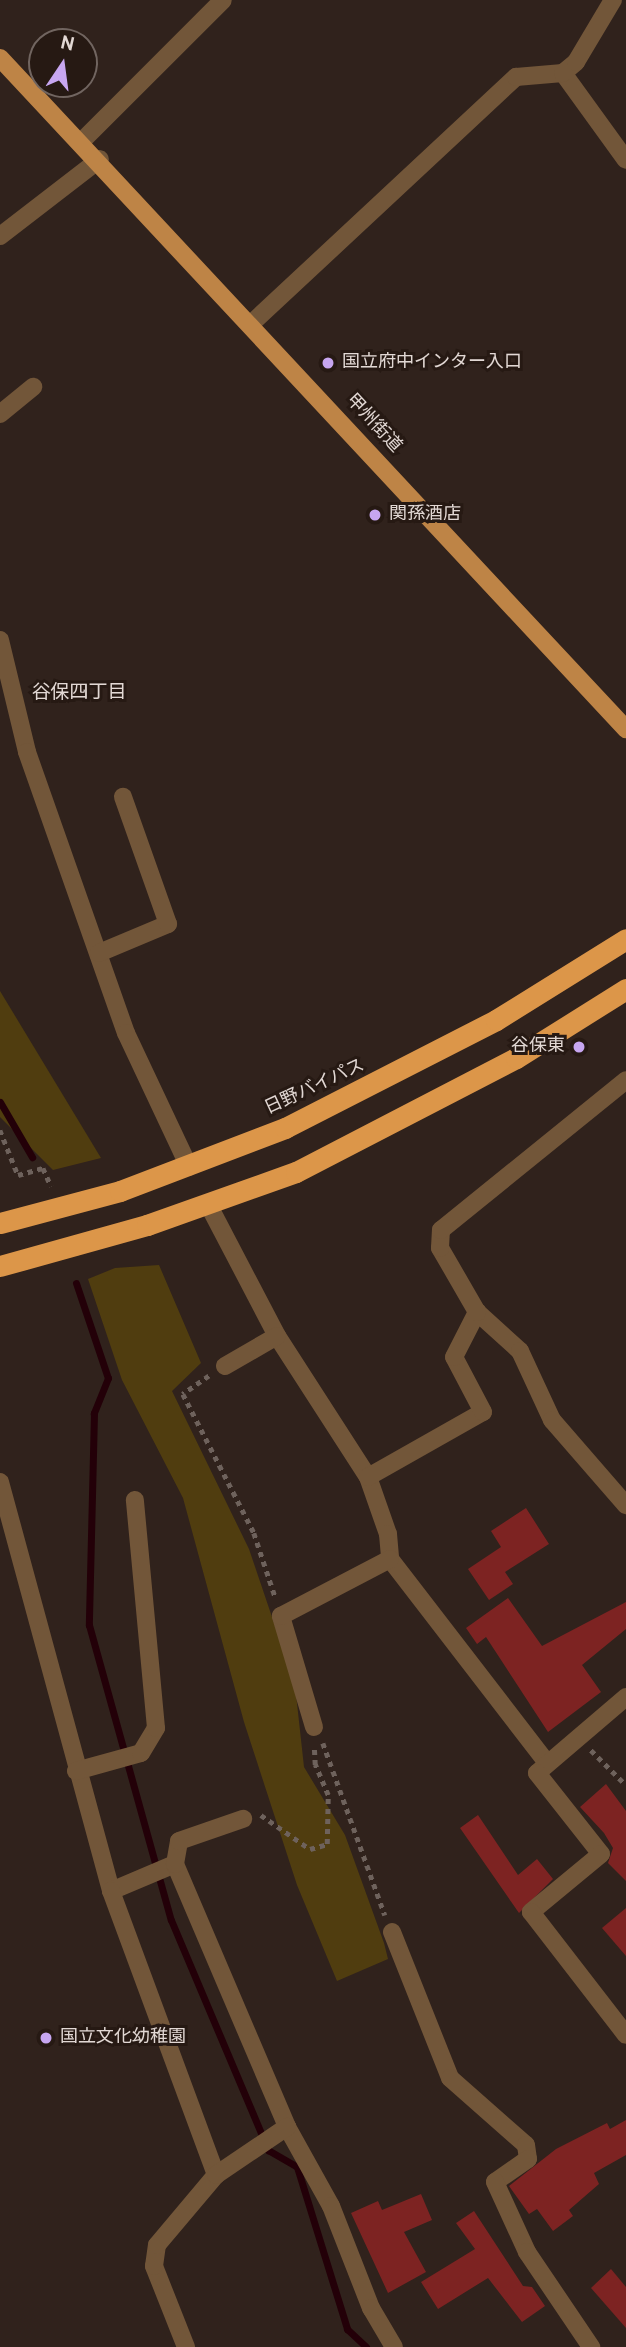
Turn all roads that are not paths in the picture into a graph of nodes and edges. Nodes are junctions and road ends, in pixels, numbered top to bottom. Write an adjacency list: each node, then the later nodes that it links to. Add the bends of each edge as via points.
1 (223, 0): 5 (street)
2 (613, 0): 4 (street, via 576,62)
3 (0, 58): 5 (main road, 甲州街道)
4 (563, 73): 6 (street); 9 (street, via 516,77)
5 (82, 141): 7 (main road, 甲州街道)
6 (625, 158)
7 (100, 159): 8 (street); 9 (main road, 甲州街道)
8 (0, 236)
9 (252, 323): 13 (main road, 甲州街道)
10 (33, 387): 11 (street)
11 (0, 414)
12 (0, 640): 16 (street, via 27,752)
13 (626, 729)
14 (123, 797): 16 (street, via 168,924)
15 (626, 939): 19 (highway, 日野バイパス, via 496,1020 371,1088)
16 (99, 953): 19 (street, via 138,1066)
17 (626, 989): 20 (highway, via 381,1132)
18 (626, 1080): 23 (street, via 441,1230 440,1248)
19 (189, 1167): 21 (highway, 日野バイパス)
20 (208, 1204): 22 (highway); 24 (street)
21 (0, 1223)
22 (0, 1266)
23 (477, 1312): 26 (street, via 454,1357 483,1412); 29 (street, via 520,1351 552,1420)
24 (277, 1336): 25 (street); 26 (street)
25 (225, 1366)
26 (368, 1477): 30 (street, via 388,1534)
27 (0, 1482): 34 (street)
28 (135, 1500): 34 (street, via 156,1728 134,1756)
29 (626, 1505)
30 (390, 1559): 32 (street, via 281,1616); 33 (street)
31 (626, 1697): 33 (street)
32 (314, 1727)
33 (547, 1763): 39 (street, via 537,1773 601,1854 531,1912)
34 (76, 1771): 37 (street)
35 (243, 1819): 36 (street, via 179,1840)
36 (171, 1866): 37 (street); 40 (street)
37 (111, 1891): 41 (street)
38 (392, 1932): 44 (street, via 450,2078 526,2145 528,2159 495,2182 527,2252)
39 (626, 2035)
40 (281, 2131): 41 (street); 43 (street, via 331,2206 371,2308)
41 (216, 2175): 42 (street, via 157,2245 154,2266)
42 (186, 2347)
43 (394, 2347)
44 (591, 2347)

